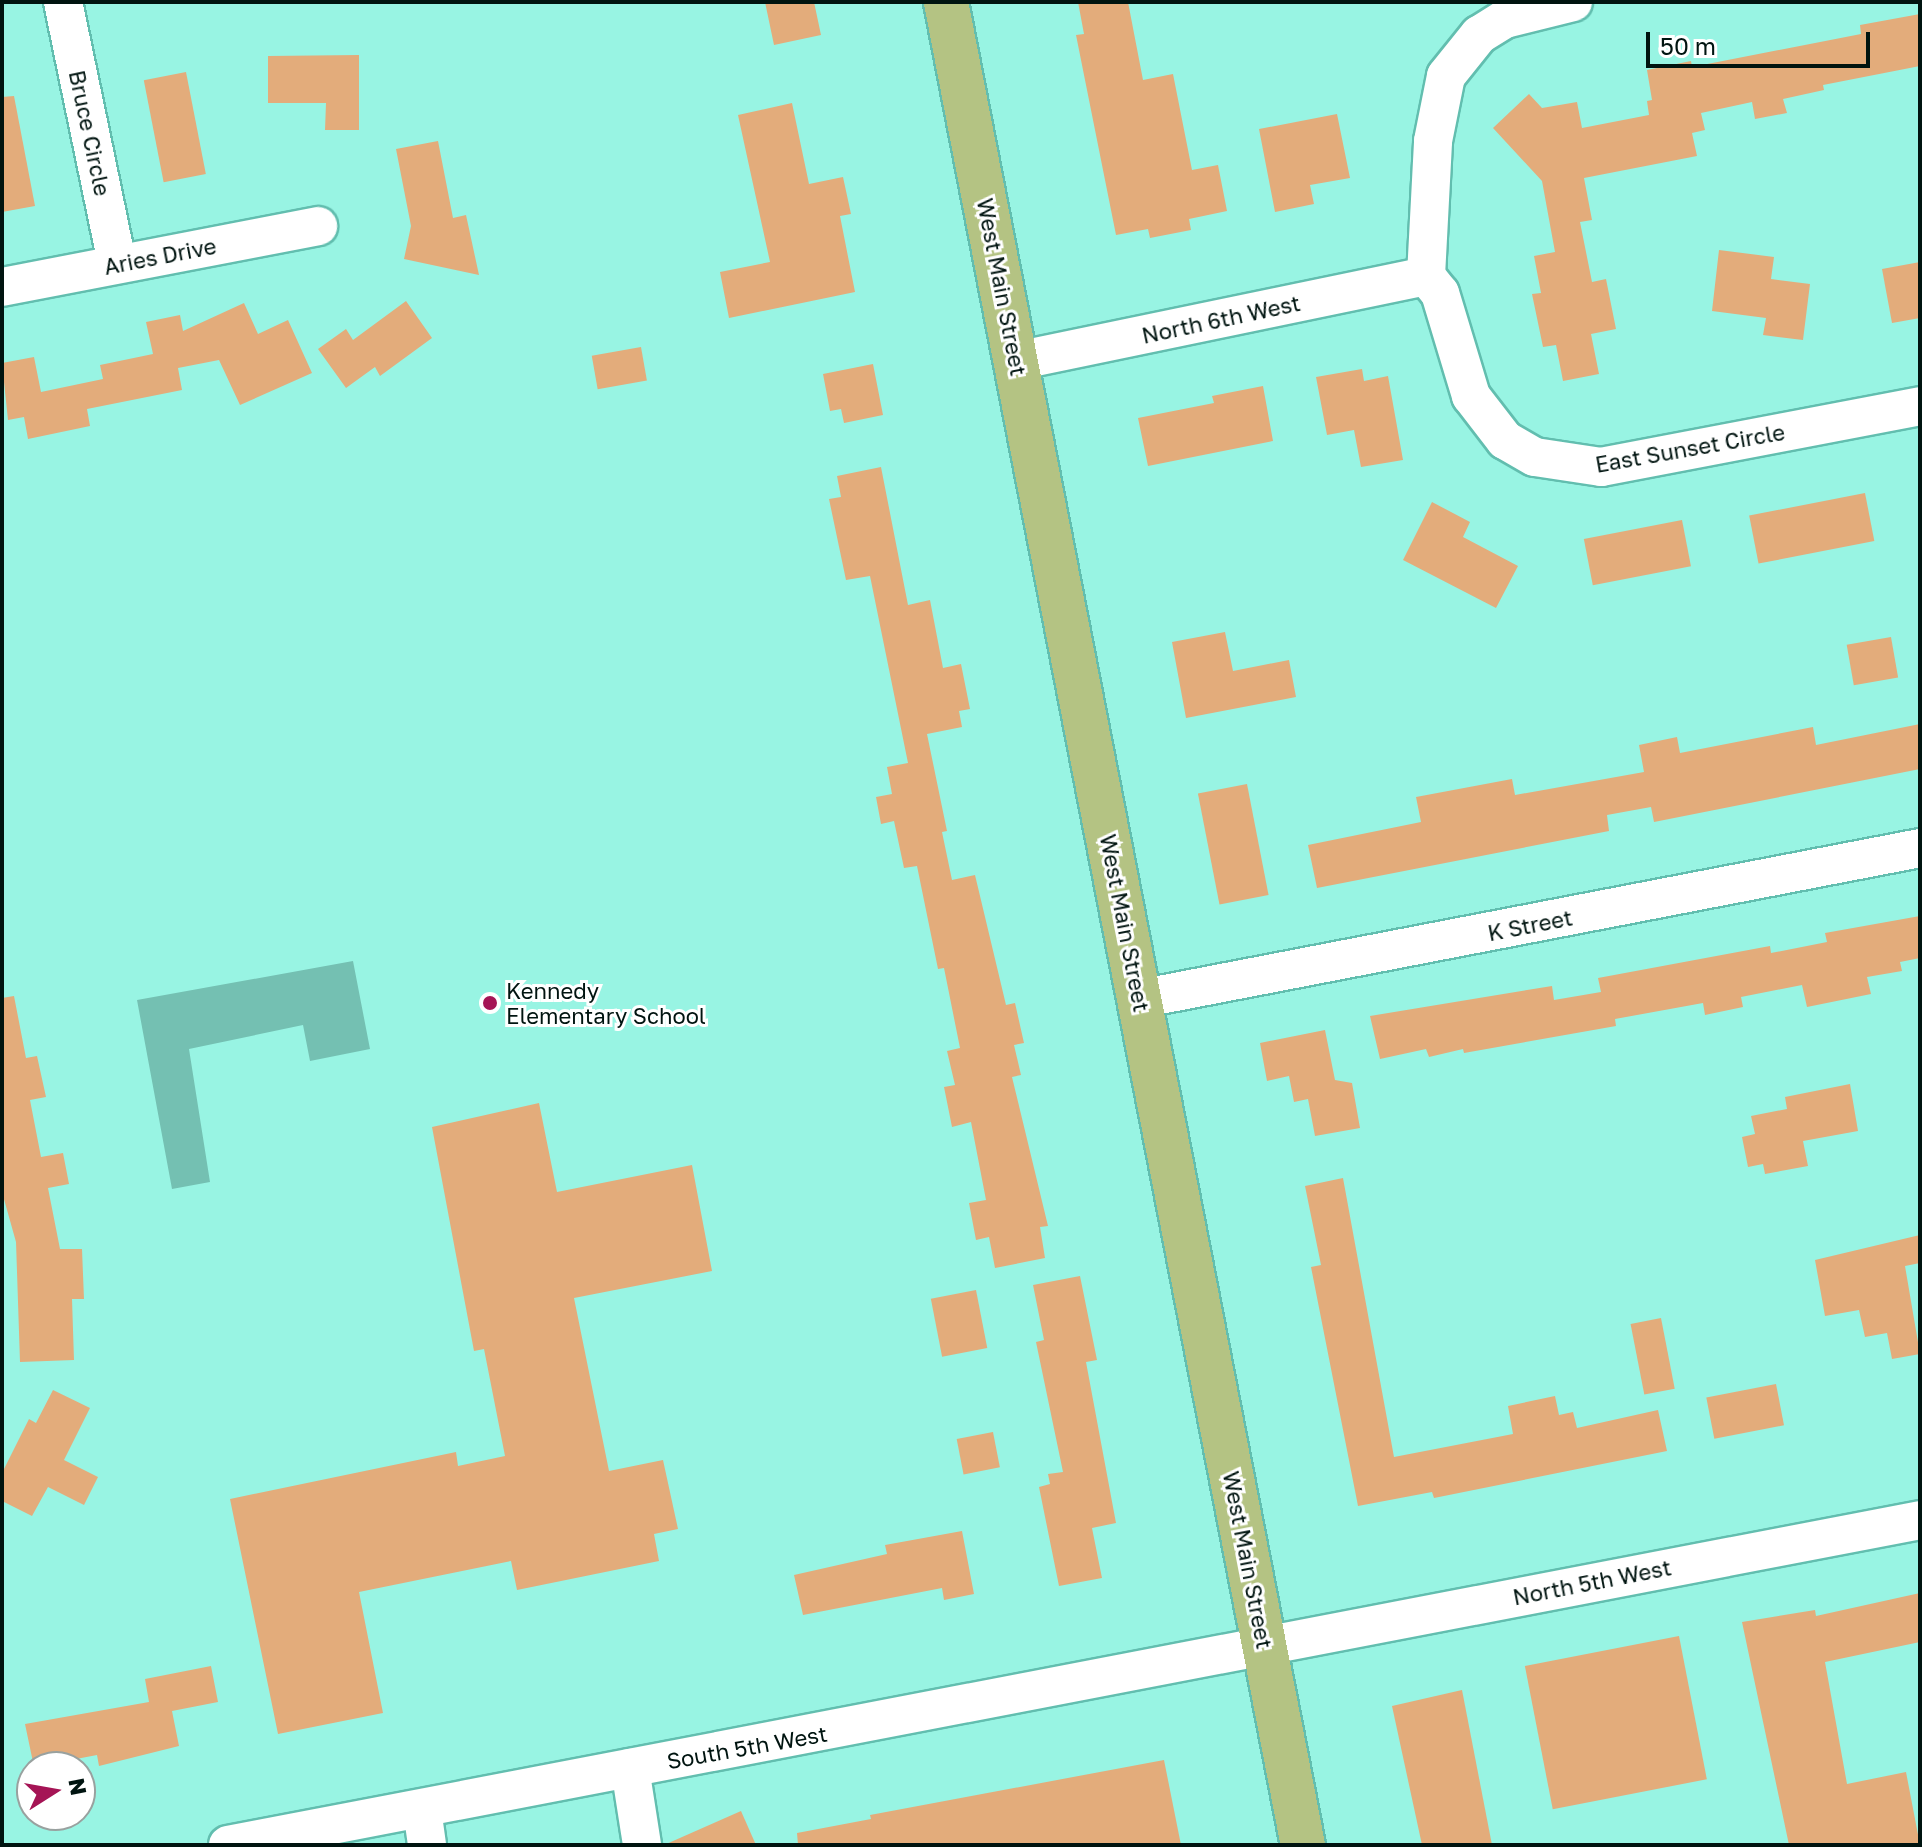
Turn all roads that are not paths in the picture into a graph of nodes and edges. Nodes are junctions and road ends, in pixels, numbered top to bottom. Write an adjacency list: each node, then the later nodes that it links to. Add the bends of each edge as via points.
1 (63, 2): 5 (street, Bruce Circle)
2 (946, 2): 8 (main road, West Main Street)
3 (1573, 2): 6 (street, via 1505,19 1479,35 1446,76 1433,141)
4 (318, 226): 5 (street, Aries Drive)
5 (117, 263): 7 (street, Aries Drive)
6 (1426, 276): 8 (street, North 6th West); 9 (street, East Sunset Circle, via 1440,293 1471,396 1505,440 1535,457 1601,467)
7 (2, 287)
8 (1016, 361): 11 (main road, West Main Street)
9 (1920, 406)
10 (1920, 848): 11 (street, K Street)
11 (1139, 999): 13 (main road, West Main Street)
12 (1920, 1520): 13 (street, North 5th West)
13 (1264, 1644): 14 (street, South 5th West); 18 (main road, West Main Street)
14 (630, 1768): 15 (street, South 5th West); 17 (street)
15 (425, 1827): 16 (street, South 5th West)
16 (228, 1845)
17 (642, 1845)
18 (1303, 1845)

